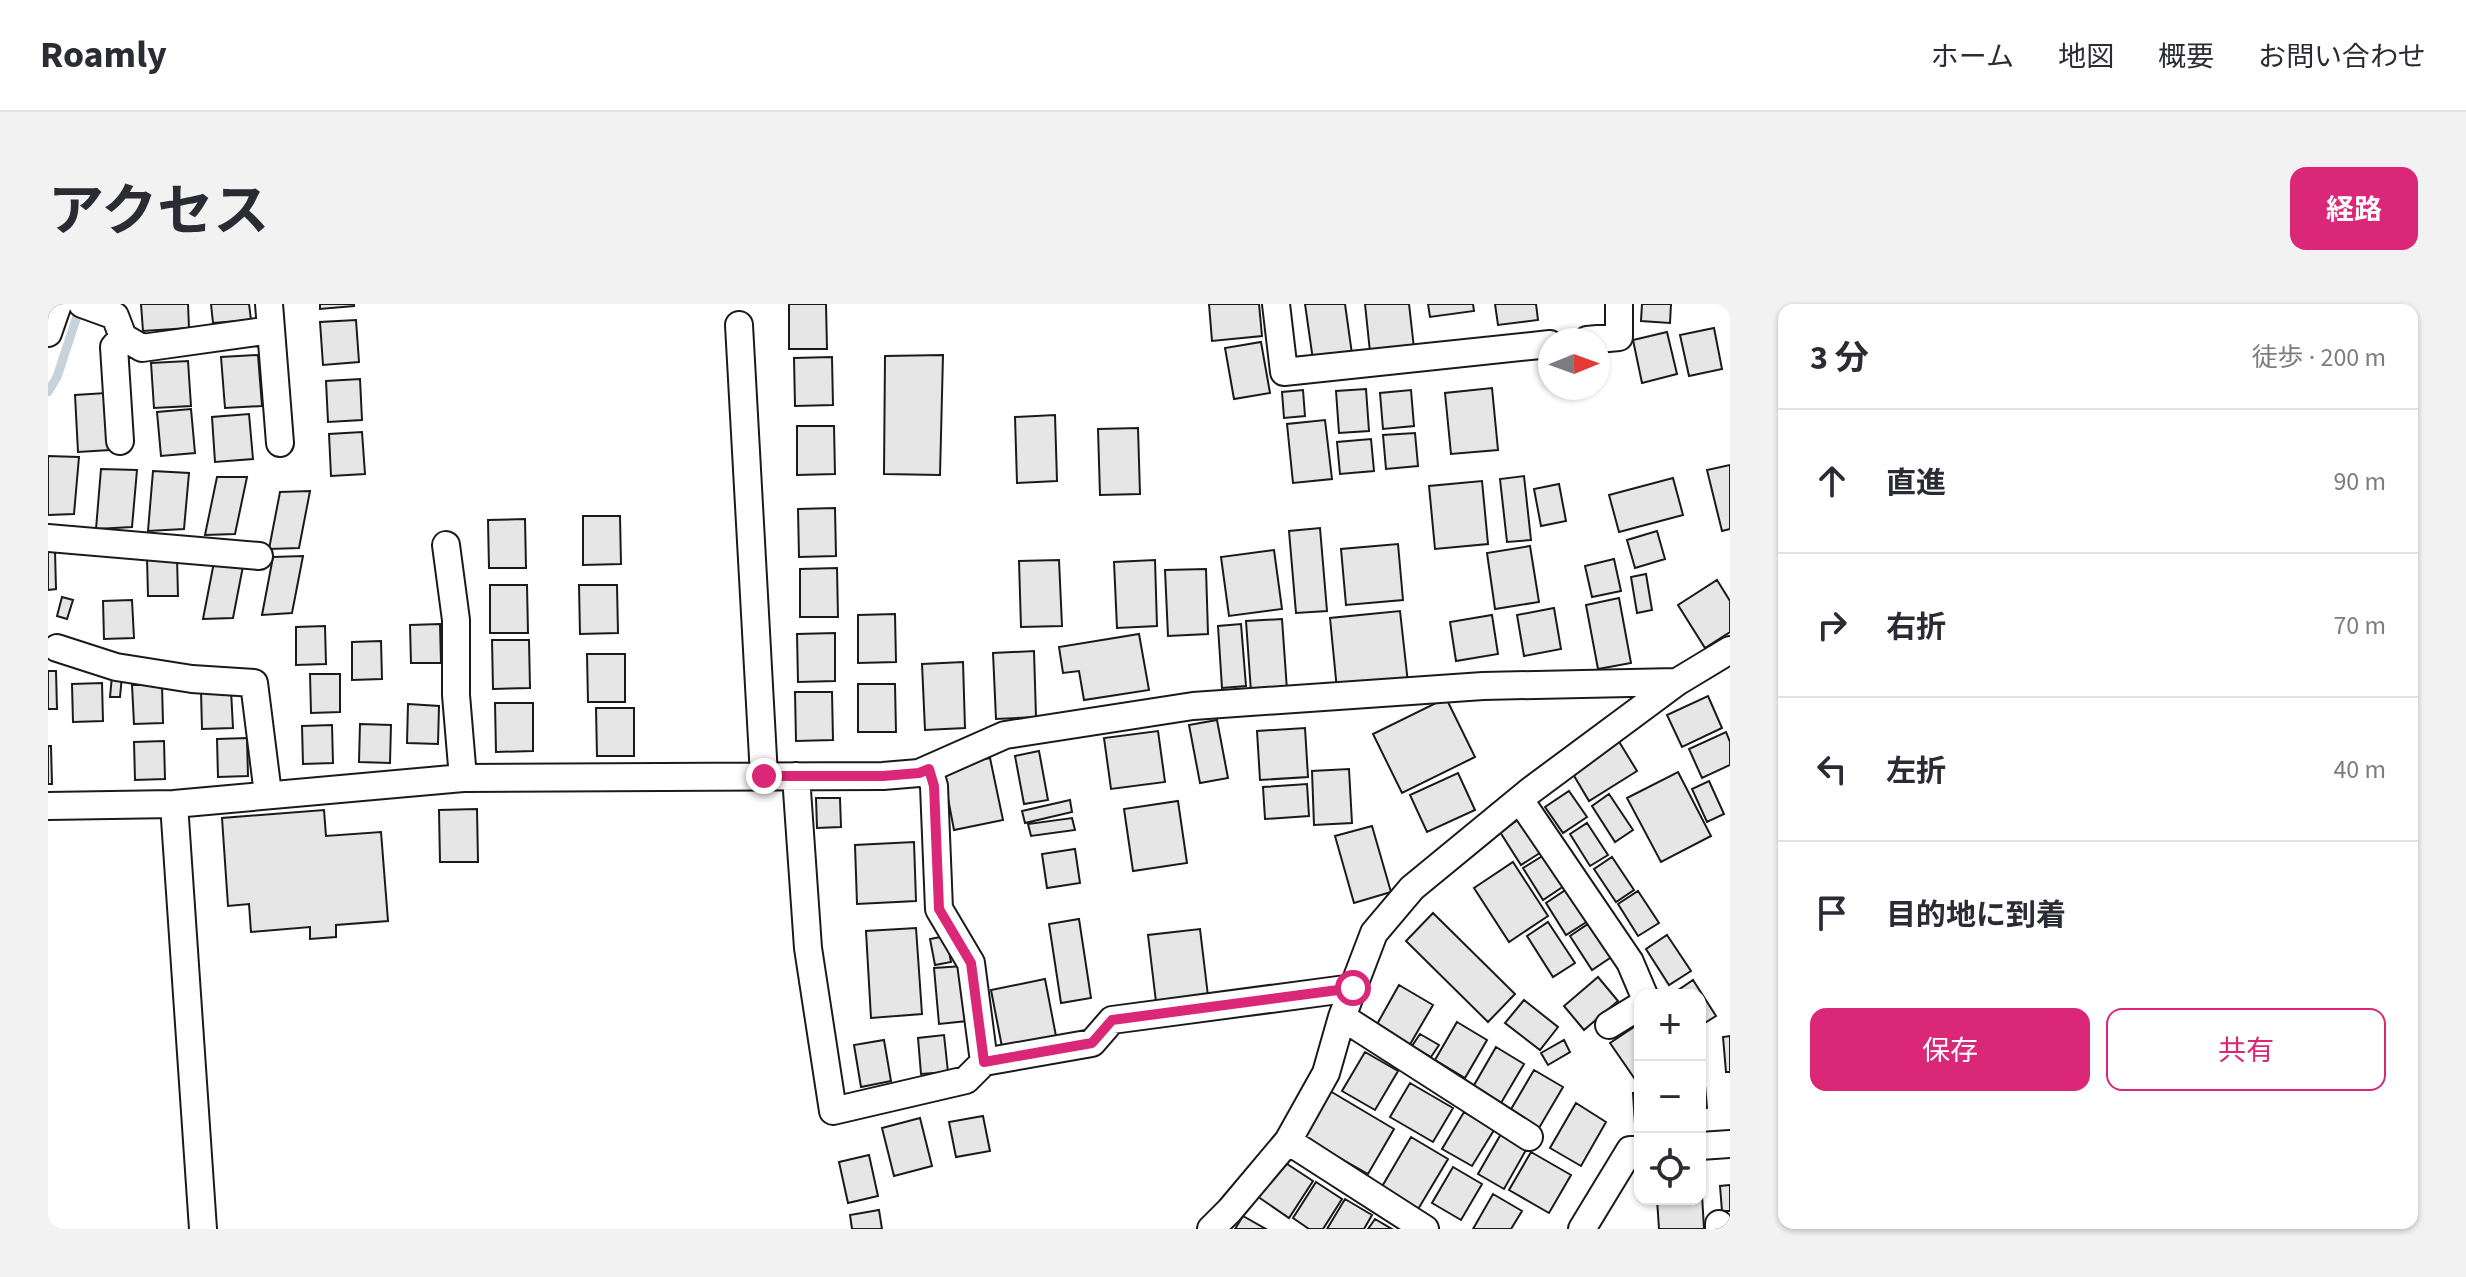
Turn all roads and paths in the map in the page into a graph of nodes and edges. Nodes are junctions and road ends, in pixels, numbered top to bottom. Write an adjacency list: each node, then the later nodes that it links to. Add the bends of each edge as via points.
1 (58, 304): 7 (street)
2 (82, 304): 8 (street, via 115,316)
3 (1276, 304): 10 (street, via 1284,372)
4 (1619, 304): 9 (street, via 1619,337)
5 (270, 317): 8 (street, via 142,348); 12 (street)
6 (739, 325): 20 (street)
7 (48, 333)
8 (123, 337): 11 (street, via 114,347)
9 (1610, 338)
10 (1538, 345)
11 (120, 441)
12 (280, 443)
13 (48, 538): 15 (street)
14 (446, 545): 22 (street, via 456,620)
15 (259, 556)
16 (57, 648): 23 (street, via 116,667 254,683)
17 (1730, 650): 18 (street)
18 (1677, 682): 19 (street, via 1483,686 1193,706 1005,735); 24 (street)
19 (929, 769): 21 (street, via 883,776); 32 (street, via 939,909 971,963)
20 (764, 776): 21 (street); 22 (street)
21 (796, 776): 32 (street, via 808,948 833,1111 966,1080)
22 (463, 778): 23 (street)
23 (268, 794): 25 (street)
24 (1520, 800): 27 (street, via 1412,888 1374,933); 28 (street, via 1630,962)
25 (174, 804): 26 (street); 38 (street)
26 (48, 806)
27 (1353, 988): 30 (street); 32 (street, via 1112,1020 1092,1043)
28 (1641, 989)
29 (1634, 1010): 31 (street)
30 (1342, 1017): 33 (street); 34 (street, via 1326,1073)
31 (1609, 1025)
32 (984, 1062)
33 (1529, 1137)
34 (1288, 1141): 39 (street); 40 (street)
35 (1730, 1144): 36 (street)
36 (1706, 1146)
37 (1634, 1150): 41 (street)
38 (203, 1229)
39 (1211, 1229)
40 (1425, 1229)
41 (1582, 1229)

